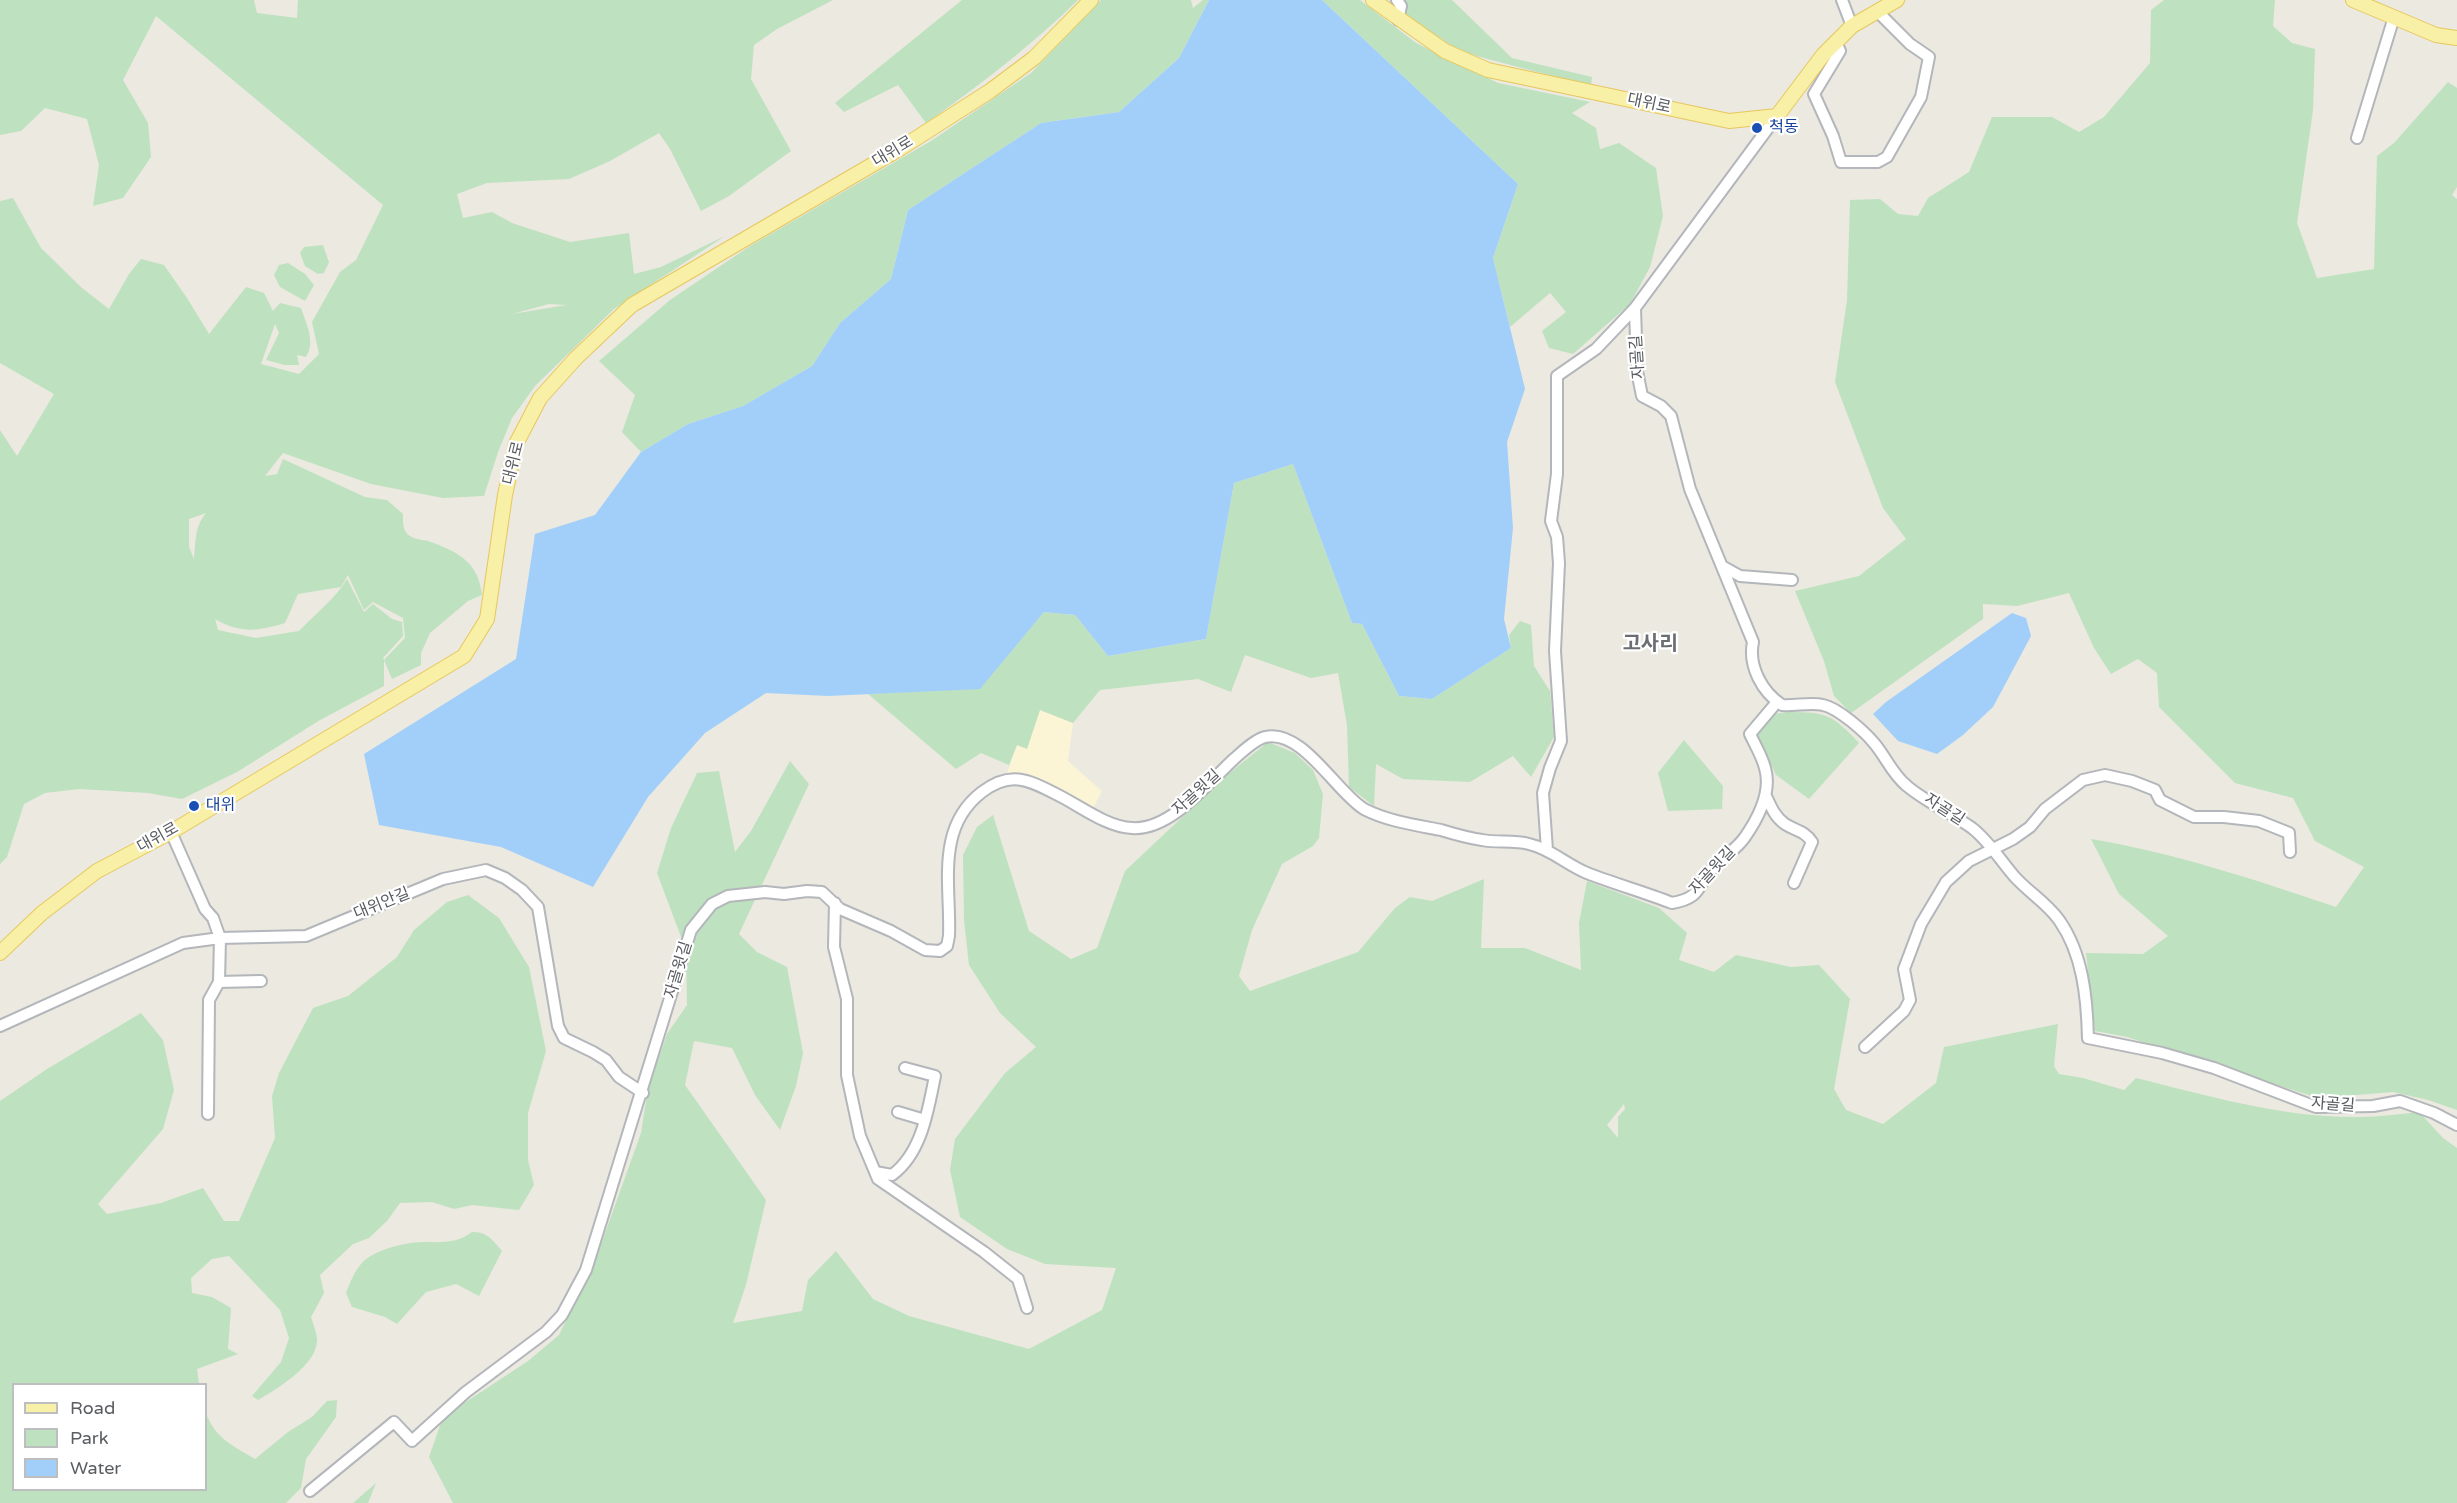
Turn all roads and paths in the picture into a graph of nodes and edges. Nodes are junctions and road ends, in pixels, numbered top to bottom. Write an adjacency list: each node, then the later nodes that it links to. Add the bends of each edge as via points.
1 (1091, 0): 20 (main road, 대위로, via 1034,58 990,91 901,148 632,305 540,398 525,425 516,444 506,495 487,619 464,656)
2 (1373, 0): 9 (main road, 대위로)
3 (1397, 0): 9 (street, via 1401,6)
4 (1842, 0): 10 (street)
5 (1897, 0): 7 (main road)
6 (2353, 0): 8 (main road)
7 (1877, 11): 10 (main road); 12 (street, via 1929,57 1921,97 1887,157 1878,162 1840,162 1814,94 1840,51)
8 (2394, 17): 11 (main road, via 2436,35); 14 (street)
9 (1398, 20): 13 (main road, 대위로, via 1445,51 1488,70 1729,121)
10 (1852, 26): 12 (main road)
11 (2457, 38)
12 (1836, 43): 13 (main road)
13 (1777, 116): 15 (street)
14 (2357, 138)
15 (1635, 308): 16 (street, 자골길, via 1642,396 1671,416 1690,489); 21 (street, via 1596,349 1557,376 1557,474 1551,522 1557,537 1559,563 1555,651 1561,741 1543,793)
16 (1721, 565): 17 (street, via 1740,576); 18 (street, 자골길, via 1753,642 1751,652 1762,688)
17 (1792, 580)
18 (1778, 702): 19 (street, 자골윗길, via 1750,734 1765,766); 22 (street, 자골길, via 1829,706 1844,716 1874,743 1908,787 1973,829)
19 (1766, 796): 21 (street, 자골윗길, via 1745,837 1715,866 1698,892 1685,900 1672,903 1586,873); 24 (street, via 1783,823 1807,833 1812,842)
20 (171, 832): 26 (street); 27 (main road, 대위로, via 97,872 42,913)
21 (1547, 850): 25 (street, 자골윗길, via 1378,816 1359,805 1294,743 1264,737 1244,750 1169,819 1153,827 1131,829 1105,820 1021,780 1008,778 994,784 956,822 949,855 950,936 947,946 940,951 925,950 840,909)
22 (1993, 850): 23 (street, via 2030,827 2045,809 2083,780 2104,775 2155,790 2160,800 2194,817 2259,821 2289,833); 31 (street, via 1969,861 1946,882 1930,907 1904,969 1910,1000 1904,1011); 37 (street, 자골길, via 2058,919 2068,935 2087,1000 2088,1038 2214,1068 2316,1107 2373,1106 2400,1101)
23 (2290, 852)
24 (1794, 883)
25 (835, 903): 33 (street, 자골윗길, via 822,892 807,891 728,897 712,904 691,930); 38 (street, via 834,947 847,999 848,1075 860,1136)
26 (220, 938): 29 (street); 30 (street, 대위안길, via 183,943); 33 (street, 대위안길, via 306,936 443,879 486,870 514,884 538,907 558,1026 564,1038 606,1060 619,1077)
27 (0, 953)
28 (261, 981): 29 (street)
29 (219, 982): 35 (street, via 209,1000)
30 (0, 1026)
31 (1865, 1047)
32 (905, 1068): 36 (street, via 935,1076)
33 (643, 1093): 40 (street, 자골윗길, via 586,1270 562,1315 413,1440 394,1422)
34 (898, 1112): 36 (street)
35 (208, 1114)
36 (925, 1120): 38 (street, via 906,1165 892,1175)
37 (2457, 1125)
38 (875, 1172): 39 (street, via 878,1179 1018,1279)
39 (1028, 1308)
40 (310, 1491)

